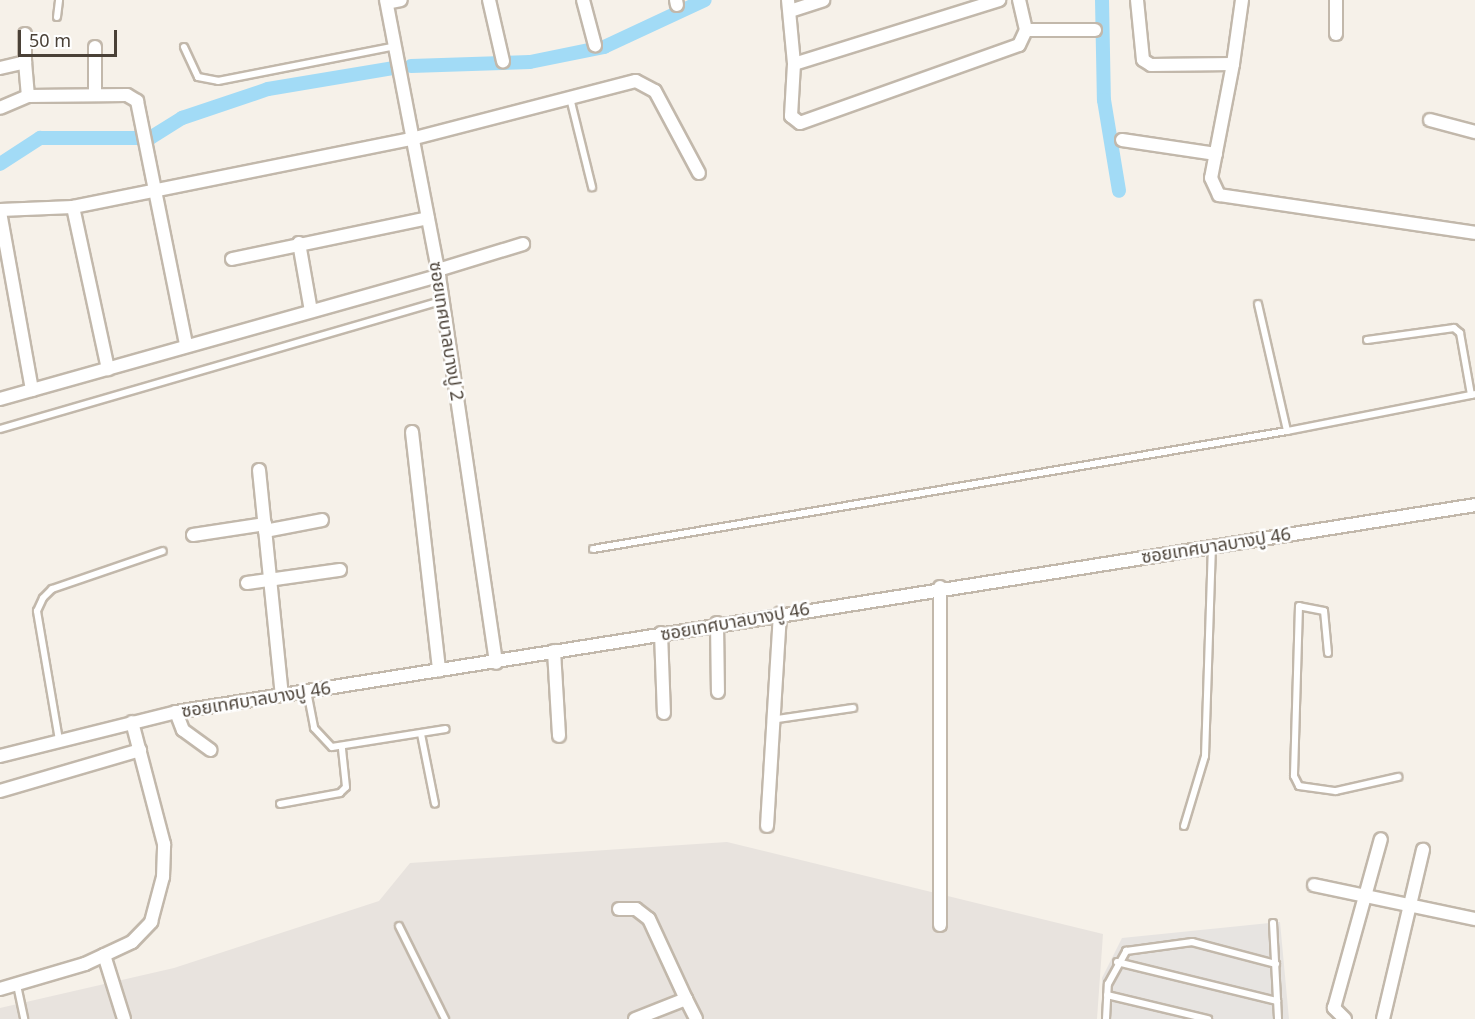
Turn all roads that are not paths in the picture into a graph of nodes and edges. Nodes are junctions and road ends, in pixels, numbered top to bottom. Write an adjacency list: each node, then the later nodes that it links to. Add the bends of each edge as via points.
1 (59, 0): 13 (lane)
2 (401, 0): 11 (street)
3 (489, 0): 22 (street)
4 (583, 0): 18 (street)
5 (823, 0): 12 (street)
6 (999, 0): 24 (street)
7 (1019, 0): 14 (street)
8 (1137, 0): 25 (street, via 1143,60 1151,65)
9 (1242, 0): 25 (street)
10 (1336, 0): 17 (street)
11 (387, 2): 19 (street, ซอยเทศบาลบางปู 2)
12 (789, 5): 24 (street)
13 (57, 17)
14 (1026, 30): 15 (street); 24 (street, via 1019,45 800,123 791,116)
15 (1095, 30)
16 (25, 34): 23 (street)
17 (1336, 34)
18 (595, 45)
19 (396, 46): 21 (lane, via 218,81 198,77); 33 (street, ซอยเทศบาลบางปู 2)
20 (95, 47): 27 (street)
21 (184, 47)
22 (503, 61)
23 (25, 62): 26 (street); 28 (street)
24 (794, 64)
25 (1233, 64): 35 (street)
26 (0, 68)
27 (95, 95): 28 (street); 38 (street, via 127,95 137,100)
28 (28, 96): 30 (street)
29 (570, 98): 33 (street); 36 (street, via 646,84 668,112); 37 (lane)
30 (0, 108)
31 (1430, 120): 32 (street)
32 (1475, 132)
33 (415, 138): 38 (street); 41 (street, ซอยเทศบาลบางปู 2)
34 (1122, 140): 35 (street)
35 (1216, 154): 42 (street, via 1211,186 1219,195)
36 (699, 173)
37 (592, 187)
38 (152, 188): 39 (street); 51 (street)
39 (73, 207): 40 (street); 52 (street)
40 (0, 211): 53 (street)
41 (428, 218): 43 (street); 46 (street, ซอยเทศบาลบางปู 2)
42 (1475, 233)
43 (299, 243): 45 (street); 49 (street)
44 (523, 244): 46 (street)
45 (232, 259)
46 (438, 273): 47 (street, ซอยเทศบาลบางปู 2); 49 (street)
47 (443, 301): 56 (lane); 76 (street, ซอยเทศบาลบางปู 2)
48 (1258, 304): 58 (lane)
49 (311, 311): 51 (street)
50 (1367, 340): 54 (lane, via 1454,328 1460,333)
51 (186, 345): 52 (street)
52 (108, 369): 53 (street)
53 (32, 390): 55 (street)
54 (1473, 395): 58 (lane)
55 (0, 399)
56 (0, 429)
57 (412, 432): 77 (street)
58 (1287, 432): 65 (lane)
59 (259, 470): 62 (street)
60 (1475, 506): 64 (street, ซอยเทศบาลบางปู 46)
61 (322, 520): 62 (street)
62 (265, 527): 63 (street); 68 (street)
63 (194, 535)
64 (1212, 546): 70 (street, ซอยเทศบาลบางปู 46); 99 (lane, via 1205,756)
65 (593, 549)
66 (163, 551): 89 (lane, via 52,589 43,598 37,611)
67 (340, 570): 68 (street)
68 (270, 581): 69 (street); 80 (street)
69 (247, 583)
70 (940, 587): 71 (street, ซอยเทศบาลบางปู 46); 108 (street)
71 (780, 613): 72 (street, ซอยเทศบาลบางปู 46); 84 (street)
72 (717, 623): 73 (street, ซอยเทศบาลบางปู 46); 79 (street)
73 (661, 633): 74 (street, ซอยเทศบาลบางปู 46); 83 (street)
74 (554, 651): 76 (street, ซอยเทศบาลบางปู 46); 88 (street)
75 (1328, 653): 94 (lane, via 1324,611 1299,606 1294,776 1299,786 1336,791)
76 (496, 663): 77 (street, ซอยเทศบาลบางปู 46)
77 (439, 670): 78 (street, ซอยเทศบาลบางปู 46)
78 (306, 690): 80 (street, ซอยเทศบาลบางปู 46); 90 (lane, via 314,728 332,747)
79 (718, 692)
80 (282, 695): 82 (street, ซอยเทศบาลบางปู 46)
81 (853, 708): 84 (lane)
82 (176, 712): 85 (street, ซอยเทศบาลบางปู 46); 92 (street, via 183,730)
83 (664, 713)
84 (777, 719): 98 (street)
85 (132, 722): 89 (street, ซอยเทศบาลบางปู 46); 91 (street)
86 (446, 729): 87 (lane)
87 (421, 734): 90 (lane); 97 (lane)
88 (559, 736)
89 (59, 740): 93 (street, ซอยเทศบาลบางปู 46)
90 (342, 748): 96 (lane, via 346,787 340,793)
91 (140, 750): 95 (street); 110 (street, via 164,843 163,878 151,922 132,942)
92 (211, 750)
93 (0, 756)
94 (1398, 777)
95 (0, 791)
96 (280, 804)
97 (435, 804)
98 (767, 826)
99 (1184, 826)
100 (1381, 838): 103 (street)
101 (1423, 850): 104 (street)
102 (1314, 885): 103 (street)
103 (1367, 895): 104 (street); 126 (street, via 1334,1008)
104 (1411, 906): 106 (street); 127 (street)
105 (619, 909): 116 (street, via 636,909 649,919)
106 (1475, 919)
107 (1273, 923): 112 (lane)
108 (940, 925)
109 (399, 926): 120 (lane)
110 (104, 955): 113 (street); 119 (street)
111 (1117, 962): 112 (lane, via 1126,951 1143,945 1192,942); 115 (lane); 117 (lane)
112 (1276, 964): 117 (lane)
113 (17, 985): 114 (street); 118 (lane)
114 (0, 989)
115 (1107, 995): 123 (lane); 124 (lane)
116 (686, 999): 121 (street); 122 (street)
117 (1277, 1001): 125 (lane)
118 (24, 1019)
119 (124, 1019)
120 (445, 1019)
121 (635, 1019)
122 (696, 1019)
123 (1106, 1019)
124 (1208, 1019)
125 (1278, 1019)
126 (1345, 1019)
127 (1383, 1019)

